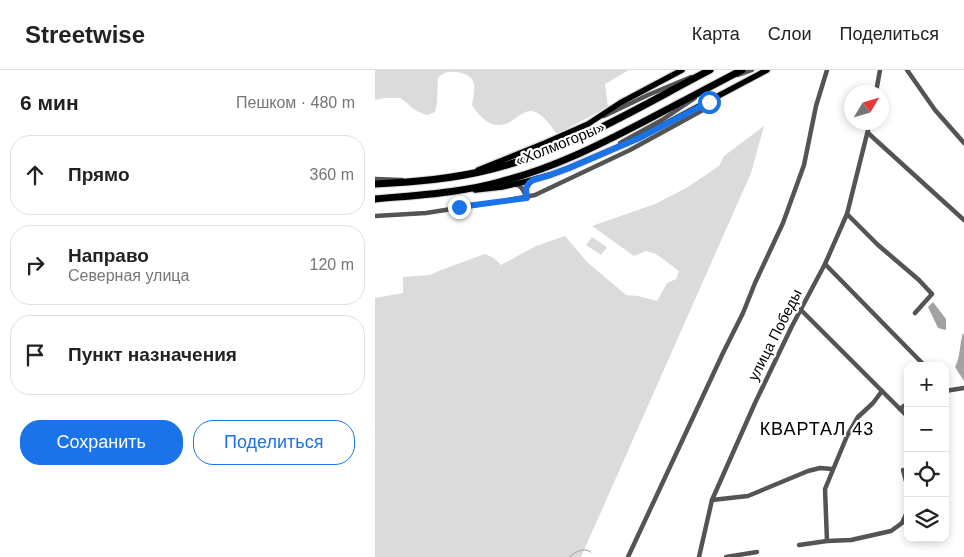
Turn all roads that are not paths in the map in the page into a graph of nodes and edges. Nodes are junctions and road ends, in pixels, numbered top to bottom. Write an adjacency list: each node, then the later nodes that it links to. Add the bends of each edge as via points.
1 (682, 70): 13 (main road)
2 (742, 70): 9 (highway, «Холмогоры»)
3 (752, 70): 9 (street)
4 (767, 70): 17 (main road, via 645,135)
5 (827, 70): 47 (street, via 805,165 783,223)
6 (880, 70): 10 (street)
7 (907, 70): 16 (street)
8 (708, 71): 13 (street, via 647,95); 18 (highway, «Холмогоры», via 567,144)
9 (720, 82): 11 (highway, «Холмогоры»)
10 (877, 85)
11 (713, 86): 17 (street); 24 (highway, «Холмогоры», via 570,158 532,173)
12 (714, 104): 25 (street, via 601,165)
13 (588, 124): 18 (main road)
14 (869, 130): 15 (street, улица Победы)
15 (868, 133): 27 (street, улица Победы); 29 (street)
16 (964, 144)
17 (606, 152): 20 (main road)
18 (465, 175): 21 (highway, «Холмогоры»)
19 (375, 178): 21 (street)
20 (533, 180): 23 (main road); 25 (street, via 526,188)
21 (420, 181): 22 (highway, «Холмогоры»)
22 (375, 184)
23 (514, 184): 24 (main road); 25 (street, via 522,188)
24 (453, 192): 26 (highway, «Холмогоры»)
25 (527, 198): 28 (street, via 426,213)
26 (375, 199)
27 (847, 214): 30 (street, улица Победы); 32 (street, via 932,294)
28 (375, 216)
29 (964, 220)
30 (825, 264): 31 (street, улица Победы); 33 (street)
31 (801, 310): 36 (street); 41 (street, улица Победы)
32 (915, 313)
33 (921, 362)
34 (964, 388): 35 (street)
35 (949, 389)
36 (882, 391): 38 (street); 40 (street, via 858,417)
37 (904, 406): 38 (street)
38 (900, 408): 39 (street)
39 (904, 412)
40 (832, 469): 41 (street, via 808,471 748,496); 43 (street, via 825,489)
41 (712, 500): 46 (street, улица Победы)
42 (904, 519): 43 (street, via 891,531)
43 (827, 542): 44 (street)
44 (799, 545)
45 (757, 552): 48 (street)
46 (701, 555)
47 (628, 557)
48 (725, 557)

